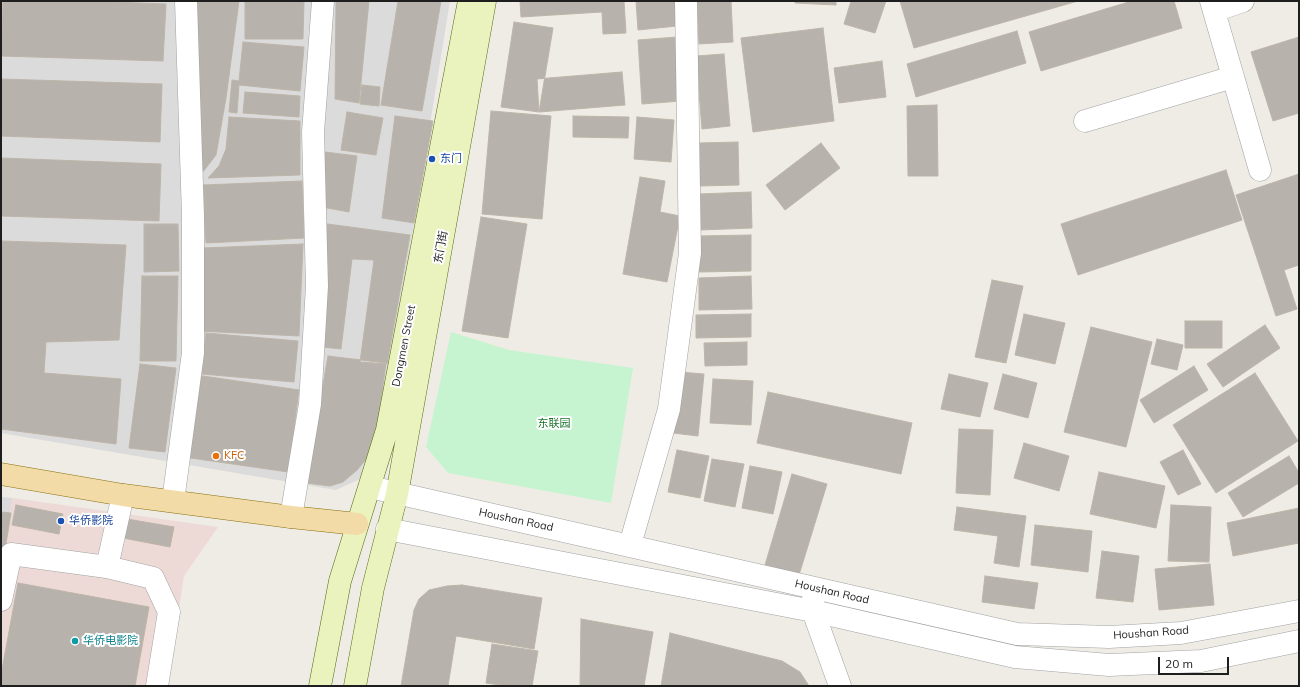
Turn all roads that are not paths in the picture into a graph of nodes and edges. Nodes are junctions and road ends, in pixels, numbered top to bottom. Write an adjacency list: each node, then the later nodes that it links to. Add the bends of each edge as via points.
1 (186, 1): 15 (street, via 193,216 194,353)
2 (323, 1): 16 (street, via 313,132 317,286 312,372 310,404)
3 (469, 1): 12 (street, Dongmen Street, via 387,430)
4 (485, 1): 13 (street, 东门街)
5 (686, 1): 19 (street, via 690,252 669,409)
6 (1243, 1): 7 (street)
7 (1212, 6): 8 (street)
8 (1233, 77): 9 (street); 10 (street)
9 (1086, 121)
10 (1260, 170)
11 (1, 474): 14 (main road)
12 (370, 487): 13 (street, Houshan Road); 17 (street, Dongmen Street)
13 (397, 494): 18 (street); 19 (street, Houshan Road)
14 (123, 495): 15 (main road); 20 (street)
15 (173, 500): 16 (main road)
16 (291, 517): 17 (main road)
17 (357, 524): 18 (street); 27 (street, Dongmen Street, via 340,581)
18 (387, 529): 23 (street, Houshan Road); 28 (street)
19 (630, 545): 21 (street, Houshan Road)
20 (107, 567): 22 (street, via 11,554); 26 (street, via 153,578 169,612)
21 (813, 587): 23 (street); 24 (street, Houshan Road, via 1017,634 1108,637 1181,632)
22 (1, 600)
23 (813, 611): 25 (street, Houshan Road, via 1015,657 1109,665 1201,661); 29 (street)
24 (1299, 611)
25 (1299, 641)
26 (157, 686)
27 (320, 686)
28 (355, 686)
29 (840, 686)

